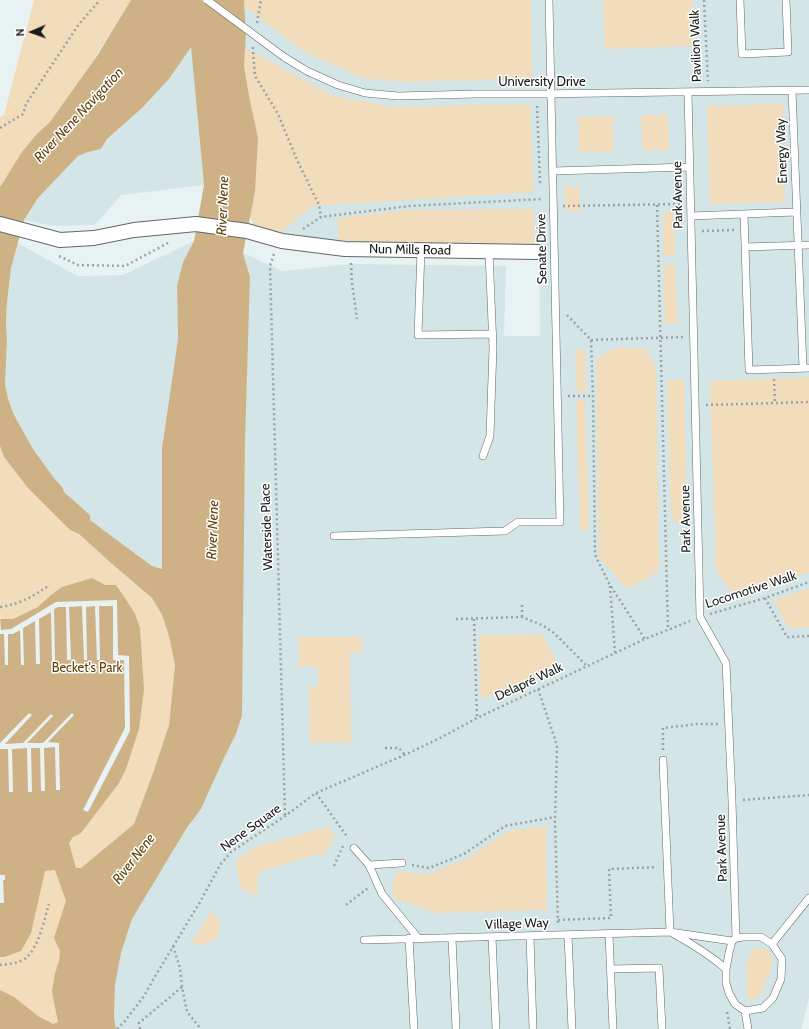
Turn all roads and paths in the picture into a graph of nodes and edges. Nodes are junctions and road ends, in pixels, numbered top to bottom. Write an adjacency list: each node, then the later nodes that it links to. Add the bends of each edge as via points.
1 (100, 0): 16 (path, via 79,24 26,104 23,114)
2 (207, 0): 14 (lane, University Drive, bridge, via 307,71 338,85 365,93 398,96)
3 (261, 0): 8 (path)
4 (549, 0): 15 (lane, Senate Drive)
5 (704, 0): 13 (path, Pavilion Walk)
6 (740, 0): 7 (lane, via 742,54 788,52)
7 (786, 0)
8 (256, 29)
9 (254, 44): 20 (path, via 252,51 255,76 278,114 319,205 321,217 409,206)
10 (792, 90): 11 (lane, University Drive); 13 (lane, University Drive); 24 (lane, Energy Way)
11 (809, 90)
12 (688, 92): 13 (lane, University Drive); 15 (lane, University Drive); 17 (lane, Park Avenue)
13 (708, 92)
14 (537, 94): 15 (lane, University Drive); 19 (path)
15 (551, 94): 18 (lane, Senate Drive)
16 (0, 128)
17 (690, 167): 18 (lane); 21 (lane, Park Avenue)
18 (553, 171): 20 (lane, Senate Drive)
19 (540, 184)
20 (553, 198): 37 (lane, Senate Drive)
21 (690, 203): 22 (path); 26 (lane, Park Avenue)
22 (657, 205): 23 (path); 44 (path)
23 (562, 206)
24 (796, 212): 25 (lane); 32 (lane, Energy Way)
25 (744, 214): 26 (lane); 28 (lane)
26 (691, 216): 29 (lane, Park Avenue)
27 (0, 224): 31 (street, Nun Mills Road, via 60,240 196,224 247,231)
28 (745, 230): 29 (path); 34 (lane)
29 (691, 231): 43 (lane, Park Avenue)
30 (174, 239): 38 (path, via 125,266 78,265)
31 (282, 241): 35 (street, Nun Mills Road, via 345,249); 78 (path, Waterside Place, via 270,266)
32 (798, 245): 33 (lane); 34 (lane); 46 (lane, Energy Way)
33 (809, 245)
34 (745, 247): 47 (lane, via 749,370)
35 (421, 250): 36 (street, Nun Mills Road); 42 (lane, via 418,335)
36 (488, 252): 37 (street, Nun Mills Road); 42 (lane)
37 (546, 252): 52 (lane, Senate Drive, via 558,403 560,522 518,522 506,531)
38 (58, 255)
39 (351, 260): 41 (path)
40 (565, 313): 45 (path)
41 (357, 319)
42 (493, 334): 51 (lane, via 490,436)
43 (694, 337): 44 (path); 50 (lane, Park Avenue)
44 (661, 338): 45 (path); 63 (path)
45 (591, 340): 55 (path, via 595,555)
46 (806, 368): 47 (lane)
47 (774, 369): 49 (path)
48 (809, 402): 49 (path)
49 (775, 403): 50 (path)
50 (695, 405): 59 (lane, Park Avenue)
51 (483, 456)
52 (334, 536)
53 (809, 582): 56 (path, Locomotive Walk)
54 (50, 585): 58 (path, via 14,605)
55 (610, 585): 65 (path); 66 (path)
56 (765, 598): 59 (path, Locomotive Walk); 64 (path, via 787,637)
57 (522, 605): 60 (path)
58 (0, 608)
59 (700, 617): 63 (path, Delapré Walk); 70 (lane, Park Avenue, via 726,663)
60 (522, 618): 62 (path); 67 (path, via 542,625 554,633)
61 (456, 619): 62 (path)
62 (474, 619): 69 (path)
63 (668, 630): 65 (path, Delapré Walk)
64 (809, 636)
65 (645, 639): 66 (path, Delapré Walk)
66 (615, 653): 67 (path, Delapré Walk)
67 (587, 666): 68 (path, Delapré Walk)
68 (538, 689): 69 (path, Delapré Walk); 79 (path, via 557,745)
69 (477, 718): 72 (path, Delapré Walk)
70 (729, 724): 73 (path, via 663,728); 77 (lane, Park Avenue)
71 (385, 748): 72 (path, via 399,748)
72 (405, 755): 74 (path, Delapré Walk)
73 (664, 760): 85 (lane)
74 (369, 770): 75 (path, Nene Square)
75 (316, 793): 78 (path, Nene Square); 80 (path)
76 (809, 795): 77 (path)
77 (732, 801): 101 (lane, Park Avenue)
78 (285, 816): 103 (path, Nene Square, via 231,852 220,865)
79 (555, 817): 82 (path, via 505,826 464,854 430,868); 90 (path)
80 (347, 836): 81 (path); 83 (path)
81 (354, 848): 84 (lane)
82 (402, 863): 84 (lane)
83 (334, 866)
84 (369, 866): 86 (lane)
85 (668, 866): 90 (path, via 609,869 611,918); 91 (lane)
86 (377, 882): 89 (path); 99 (lane, via 382,894)
87 (809, 898): 102 (lane)
88 (49, 904): 104 (path, via 38,942 27,958 13,964)
89 (346, 906)
90 (558, 920): 93 (path)
91 (670, 932): 92 (lane, Village Way); 101 (lane, Village Way); 106 (lane)
92 (609, 934): 94 (lane, Village Way); 105 (lane)
93 (559, 935): 94 (lane, Village Way); 95 (lane, Village Way)
94 (568, 935): 116 (lane)
95 (530, 936): 96 (lane, Village Way); 115 (lane)
96 (492, 937): 98 (lane, Village Way); 114 (lane)
97 (409, 938): 99 (lane, Village Way); 100 (lane, Village Way); 112 (lane)
98 (452, 938): 99 (lane, Village Way); 113 (lane)
99 (419, 939)
100 (364, 940)
101 (734, 940): 102 (lane, via 761,937); 106 (lane)
102 (772, 944): 108 (lane, via 782,959 781,979 773,998 763,1008)
103 (173, 945): 107 (path, via 180,968); 109 (path, Nene Square, via 144,996)
104 (0, 965)
105 (610, 969): 117 (lane); 118 (lane, via 659,968)
106 (726, 969): 108 (lane, via 729,993 735,1004)
107 (182, 987): 110 (path, via 139,1023); 111 (path, via 187,1012)
108 (745, 1011): 119 (lane)
109 (117, 1029)
110 (140, 1029)
111 (201, 1029)
112 (414, 1029)
113 (456, 1029)
114 (496, 1029)
115 (533, 1029)
116 (572, 1029)
117 (612, 1029)
118 (662, 1029)
119 (748, 1029)

